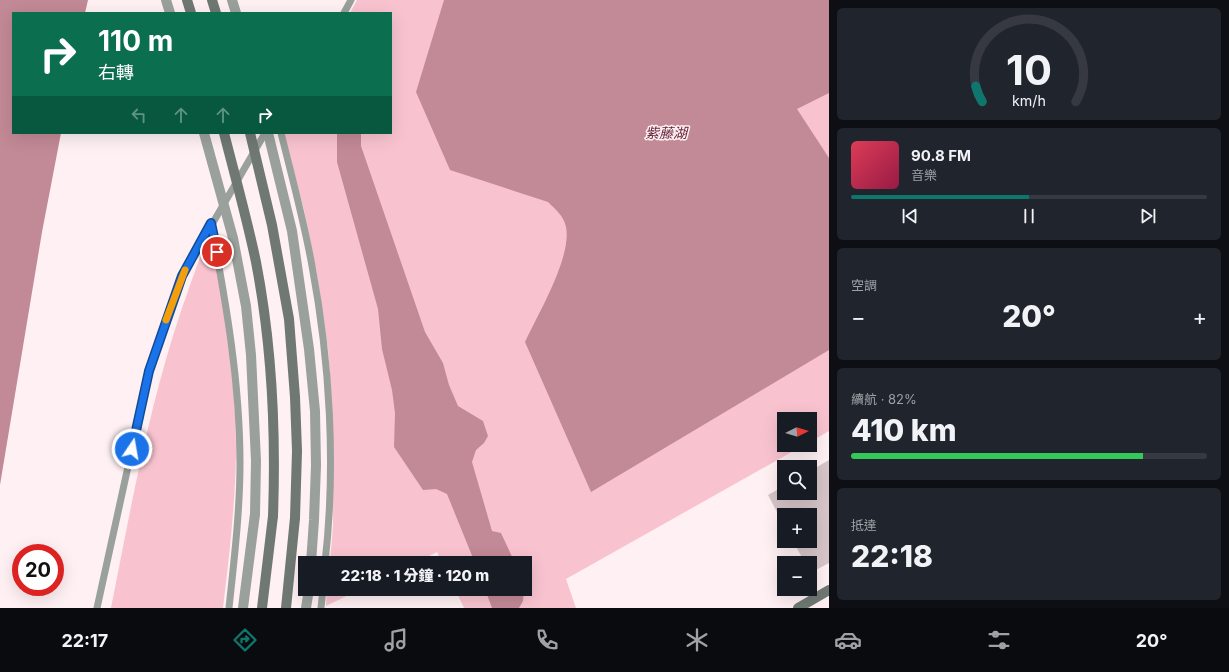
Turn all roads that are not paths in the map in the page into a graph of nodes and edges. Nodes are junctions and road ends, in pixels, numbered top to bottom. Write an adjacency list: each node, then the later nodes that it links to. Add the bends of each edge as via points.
1 (166, 0): 6 (street)
2 (188, 0): 7 (main road)
3 (212, 0): 8 (main road)
4 (232, 0): 9 (street)
5 (351, 0): 10 (lane)
6 (170, 12)
7 (191, 12)
8 (216, 12)
9 (236, 12)
10 (345, 12)
11 (204, 134): 25 (street, bridge, via 234,238 252,355 256,460 255,514)
12 (224, 134): 26 (main road, bridge, via 256,263 266,332 274,423 272,516)
13 (250, 134): 27 (main road, bridge, via 272,225 289,319 295,397 295,518)
14 (265, 134): 17 (lane)
15 (266, 134): 18 (street, via 292,231 309,349 315,411)
16 (281, 134): 19 (lane, via 308,245 328,392 329,526)
17 (211, 223): 23 (lane, via 182,276 149,371); 24 (lane, via 228,310 239,426 240,464)
18 (311, 556)
19 (326, 556)
20 (829, 590): 30 (main road)
21 (308, 596): 28 (street)
22 (322, 596): 29 (lane)
23 (97, 608)
24 (229, 608)
25 (243, 608)
26 (262, 608)
27 (286, 608)
28 (306, 608)
29 (321, 608)
30 (798, 608)

